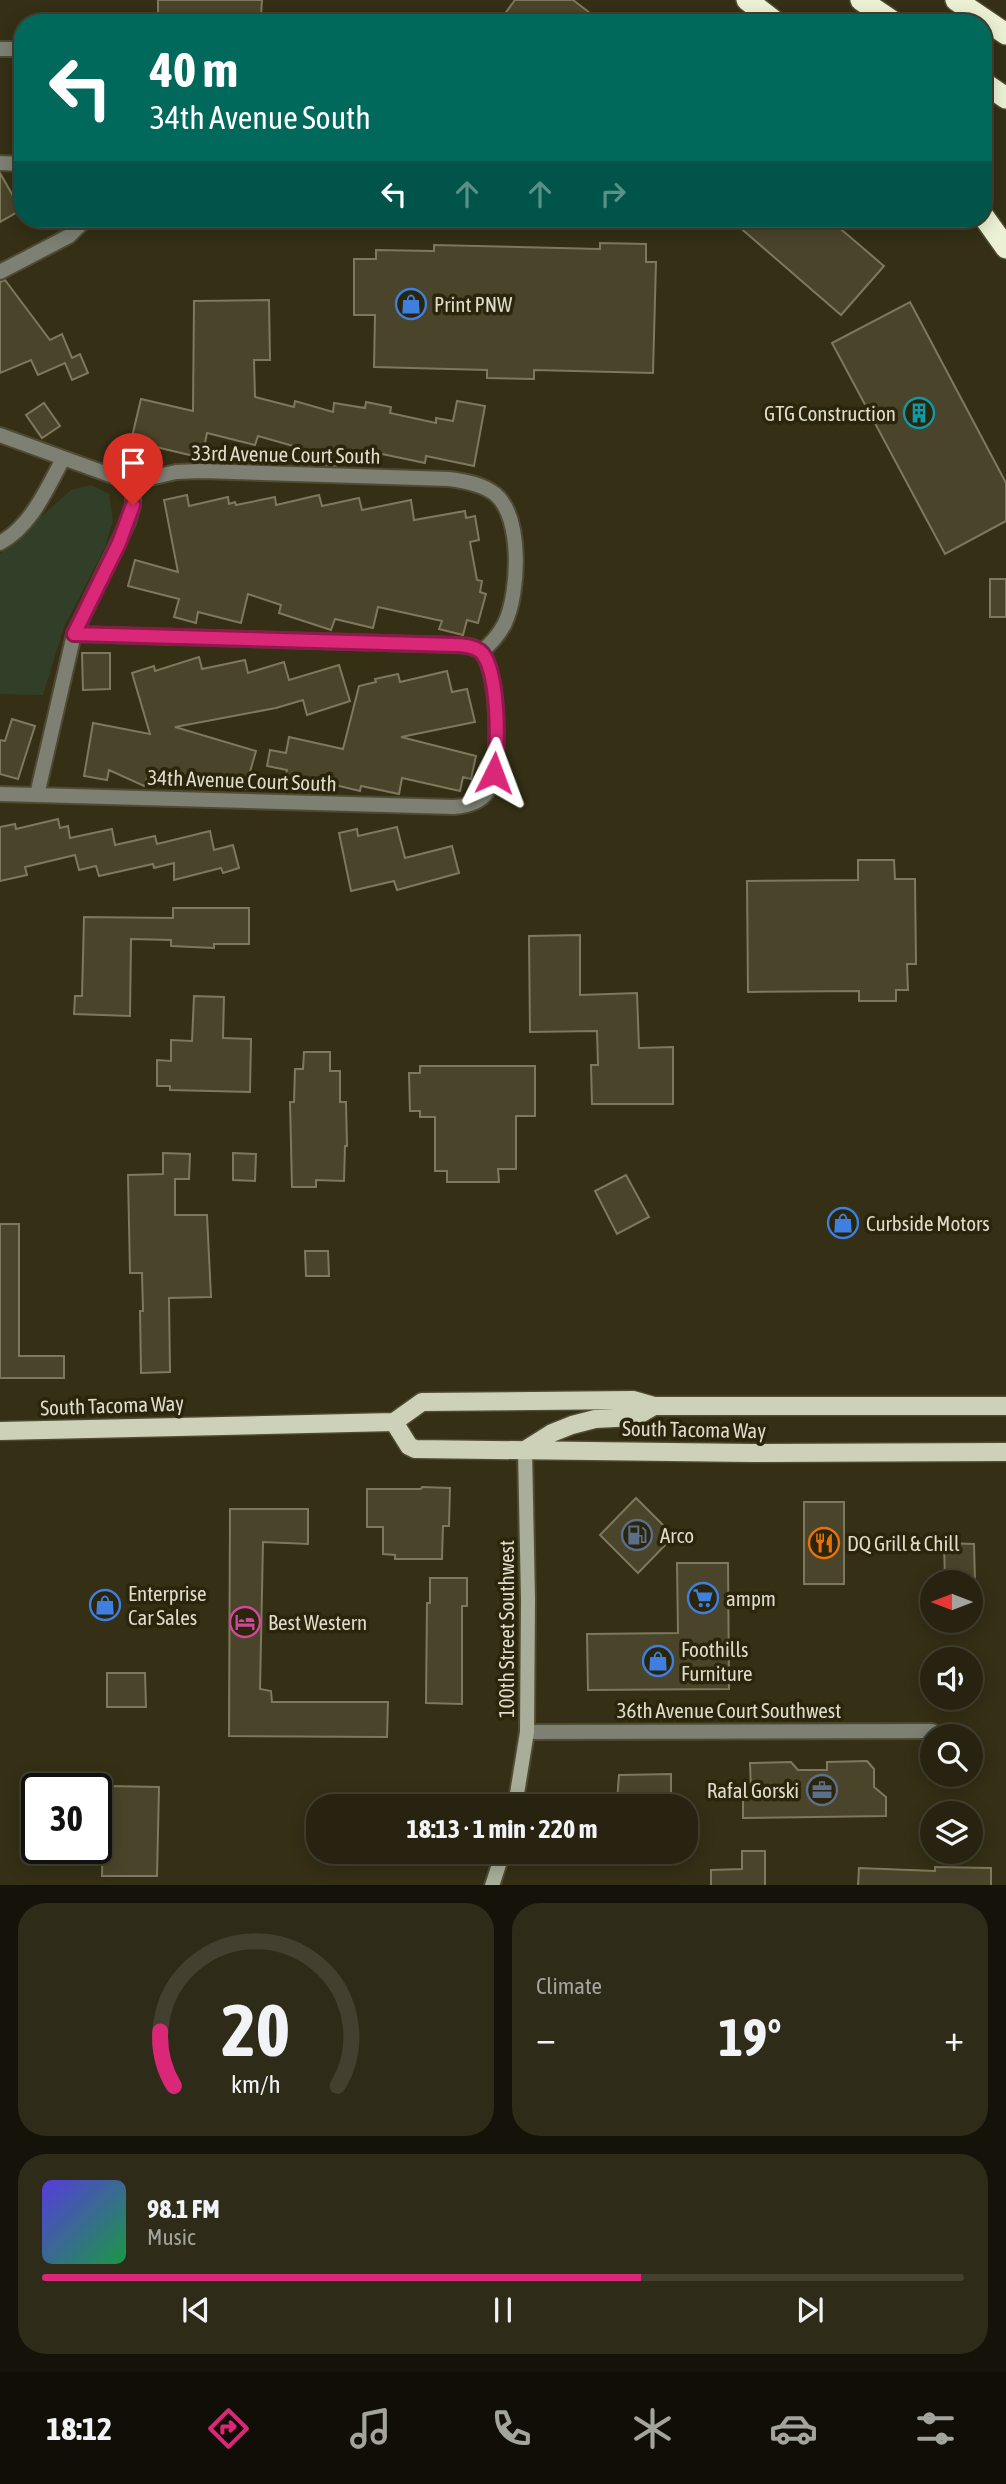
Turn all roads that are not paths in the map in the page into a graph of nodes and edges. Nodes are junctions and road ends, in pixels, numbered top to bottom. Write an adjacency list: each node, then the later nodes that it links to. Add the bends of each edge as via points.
1 (747, 0): 4 (highway)
2 (861, 0): 5 (highway)
3 (956, 0): 6 (highway)
4 (765, 14)
5 (882, 14)
6 (977, 14)
7 (77, 228): 10 (street)
8 (992, 228): 9 (highway)
9 (1006, 248)
10 (0, 272)
11 (0, 435): 12 (street, 33rd Avenue Court South)
12 (62, 458): 13 (street, 33rd Avenue Court South); 14 (street, via 31,516)
13 (134, 481): 15 (street, via 128,522); 16 (street, 33rd Avenue Court South, via 191,471 466,482 494,493 511,520 514,573 506,620 495,640)
14 (0, 543)
15 (74, 634): 16 (street, via 458,645); 18 (street)
16 (481, 652): 18 (street, 34th Avenue Court South, via 491,677 496,751 491,783 481,799 468,805)
17 (0, 794): 18 (street, 34th Avenue Court South)
18 (37, 795)
19 (654, 1406): 20 (main road, South Tacoma Way); 21 (main road, South Tacoma Way, via 633,1400 422,1402); 23 (main road, via 635,1417 572,1425)
20 (1006, 1406)
21 (394, 1422): 22 (main road, South Tacoma Way); 23 (main road, South Tacoma Way, via 415,1449)
22 (0, 1432)
23 (525, 1450): 24 (main road, South Tacoma Way); 26 (main road, 100th Street Southwest)
24 (1006, 1452)
25 (920, 1731): 26 (street, 36th Avenue Court Southwest)
26 (527, 1732): 27 (main road, 100th Street Southwest)
27 (517, 1794)
28 (499, 1864): 29 (main road)
29 (492, 1885)

